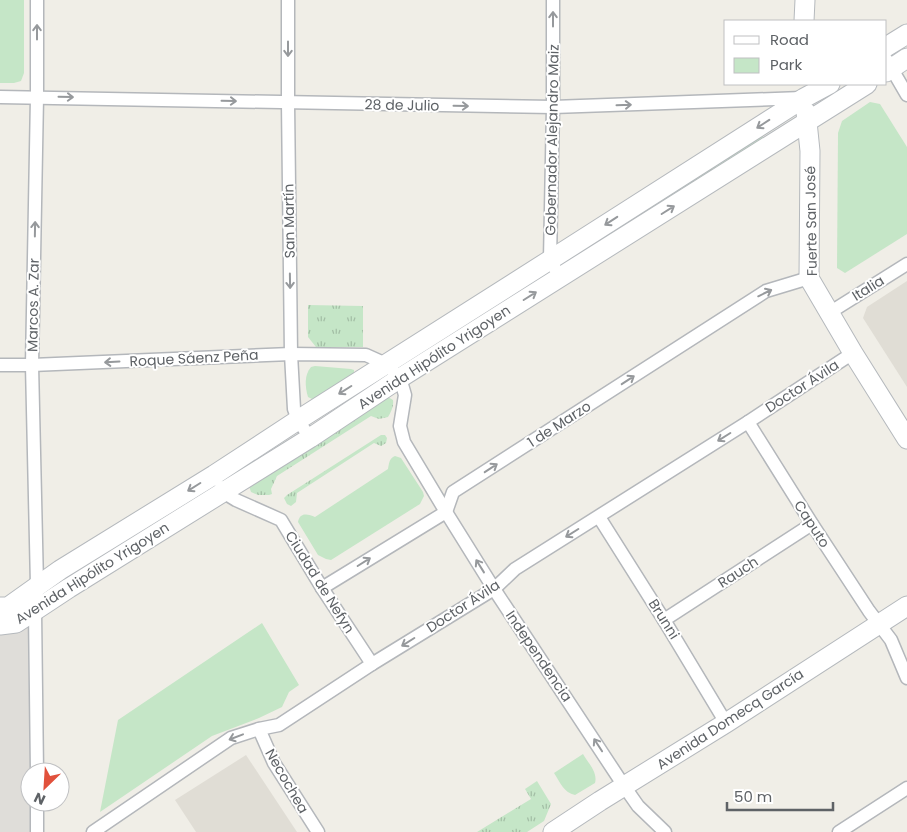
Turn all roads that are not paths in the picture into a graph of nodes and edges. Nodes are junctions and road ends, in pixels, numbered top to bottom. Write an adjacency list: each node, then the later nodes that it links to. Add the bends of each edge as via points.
1 (37, 0): 15 (street, Marcos A. Zar, one-way to 1)
2 (288, 0): 16 (street, San Martín, one-way to 16)
3 (553, 0): 17 (street, Gobernador Alejandro Maiz, one-way to 3)
4 (804, 0): 5 (main road)
5 (804, 20)
6 (907, 34): 7 (main road)
7 (887, 46)
8 (907, 58): 9 (main road)
9 (888, 66): 13 (street)
10 (826, 85): 12 (main road, Avenida Hipólito Yrigoyen)
11 (865, 85): 18 (main road, Avenida Hipólito Yrigoyen)
12 (804, 91): 17 (street, 28 de Julio, one-way to 12); 18 (main road, Fuerte San José); 19 (main road, Avenida Hipólito Yrigoyen, one-way to 19)
13 (907, 95)
14 (0, 97): 15 (street, 28 de Julio)
15 (37, 97): 16 (street, 28 de Julio, one-way to 16); 28 (street, Marcos A. Zar, one-way to 15)
16 (288, 103): 17 (street, 28 de Julio, one-way to 17); 25 (street, San Martín, one-way to 25)
17 (553, 107): 19 (street, Gobernador Alejandro Maiz)
18 (807, 122): 21 (main road, Avenida Hipólito Yrigoyen, one-way to 18); 22 (main road, Fuerte San José, via 810,150)
19 (550, 260): 21 (street); 26 (main road, Avenida Hipólito Yrigoyen)
20 (907, 264): 23 (street, Italia)
21 (560, 277): 29 (main road, Avenida Hipólito Yrigoyen, one-way to 21)
22 (809, 278): 23 (main road, Fuerte San José); 36 (street, 1 de Marzo, one-way to 22, via 453,492 766,291)
23 (829, 313): 24 (main road, Fuerte San José)
24 (853, 353): 31 (street, Doctor Ávila); 33 (main road, Fuerte San José)
25 (291, 354): 26 (street, Roque Sáenz Peña, via 366,355); 28 (street, Roque Sáenz Peña, one-way to 28); 30 (street, San Martín, via 294,410)
26 (386, 364): 29 (street); 30 (main road, Avenida Hipólito Yrigoyen, one-way to 30)
27 (0, 365): 28 (street, Roque Sáenz Peña)
28 (32, 366): 39 (street, Marcos A. Zar)
29 (400, 378): 32 (main road, Avenida Hipólito Yrigoyen); 36 (street, Independencia, via 405,395 400,426 404,442)
30 (298, 420): 32 (street, San Martín); 34 (main road, Avenida Hipólito Yrigoyen)
31 (748, 422): 37 (street, Doctor Ávila, one-way to 37); 38 (street, Caputo)
32 (310, 438): 35 (main road, Avenida Hipólito Yrigoyen)
33 (907, 439)
34 (214, 475): 35 (street); 39 (main road, Avenida Hipólito Yrigoyen, one-way to 39)
35 (223, 492): 40 (street, Ciudad de Nefyn, via 281,520); 44 (main road, Avenida Hipólito Yrigoyen)
36 (446, 512): 40 (street, one-way to 36); 41 (street, Independencia, one-way to 36)
37 (598, 517): 41 (street, Doctor Ávila, one-way to 41, via 515,568); 45 (street, Brunni)
38 (812, 524): 45 (street, Rauch); 46 (street, Caputo)
39 (37, 585): 42 (main road, Avenida Hipólito Yrigoyen, via 8,606); 44 (street, Marcos A. Zar)
40 (322, 588): 48 (street, Ciudad de Nefyn)
41 (494, 589): 48 (street, Doctor Ávila, one-way to 48); 53 (street, Independencia, one-way to 41)
42 (0, 606)
43 (907, 606): 46 (main road, Avenida Domecq García)
44 (35, 611): 47 (main road, Avenida Hipólito Yrigoyen, via 16,623); 52 (street, Marcos A. Zar)
45 (664, 620): 50 (street, Brunni)
46 (879, 623): 49 (street, Caputo, via 891,640); 50 (main road, Avenida Domecq García)
47 (0, 625)
48 (372, 664): 51 (street, Doctor Ávila, via 279,725)
49 (907, 678)
50 (726, 723): 53 (main road, Avenida Domecq García)
51 (259, 729): 58 (street, Doctor Ávila, one-way to 58, via 231,738); 59 (street, Necochea, via 274,762)
52 (37, 762)
53 (624, 786): 60 (main road, Avenida Domecq García); 61 (street, Independencia, via 638,806)
54 (907, 788): 56 (street)
55 (37, 812): 57 (street)
56 (842, 831)
57 (37, 832)
58 (93, 832)
59 (318, 832)
60 (553, 832)
61 (665, 832)

